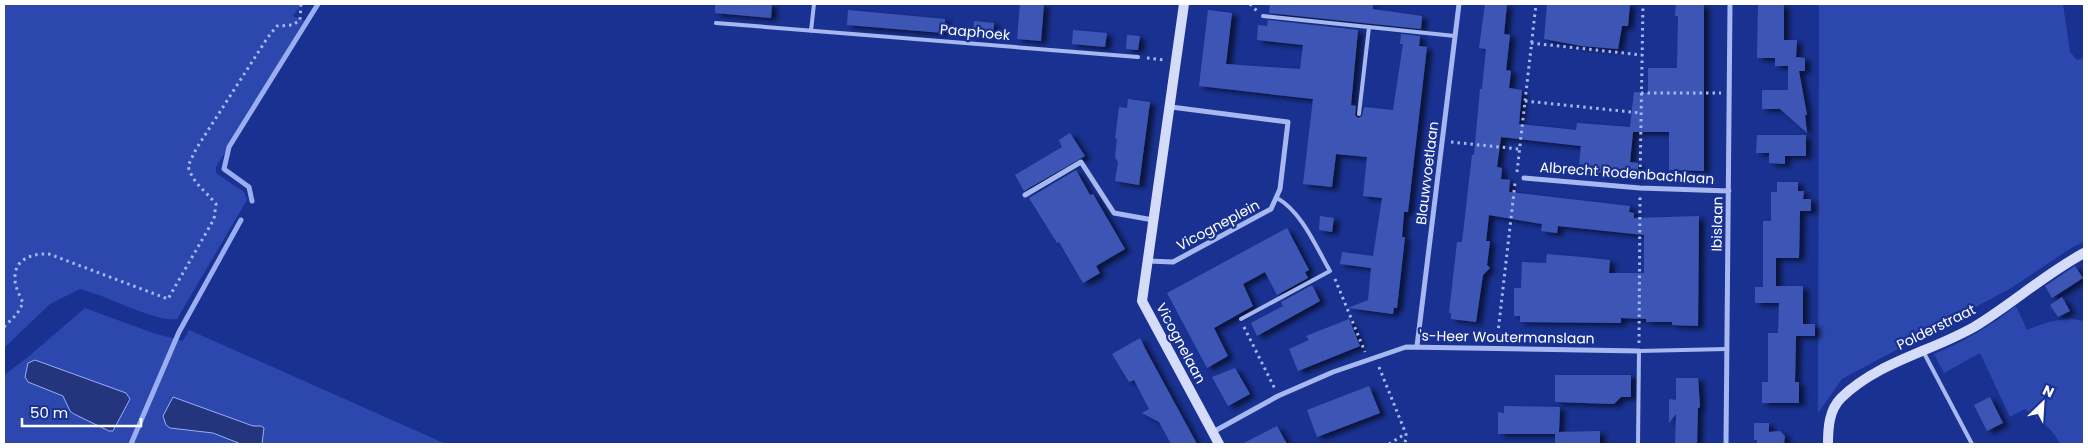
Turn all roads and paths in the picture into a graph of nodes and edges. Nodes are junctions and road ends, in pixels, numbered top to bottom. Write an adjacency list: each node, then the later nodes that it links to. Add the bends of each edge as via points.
1 (301, 4): 32 (path, via 300,20 293,25 277,26 268,37 188,166 197,187 216,204 214,219 168,299 49,254 36,253 24,259 17,268 14,278 23,303)
2 (814, 4): 9 (lane)
3 (1184, 4): 14 (street, Vicognelaan)
4 (1458, 4): 10 (street, Blauwvoetlaan)
5 (1730, 4): 16 (street, Ibislaan)
6 (1263, 16): 8 (lane)
7 (716, 23): 9 (lane, Paaphoek)
8 (1369, 27): 10 (lane); 20 (lane)
9 (811, 31): 13 (lane, Paaphoek)
10 (1456, 36): 21 (street, Blauwvoetlaan)
11 (1531, 43): 12 (path)
12 (1642, 55)
13 (1138, 56): 14 (path)
14 (1176, 61): 18 (street, Vicognelaan)
15 (1641, 93): 16 (path)
16 (1729, 93): 24 (street, Ibislaan)
17 (1524, 101): 19 (path)
18 (1171, 107): 26 (street, Vicogneplein, via 1288,122); 27 (street, Vicognelaan)
19 (1641, 113)
20 (1359, 114)
21 (1443, 141): 22 (path); 33 (street, Blauwvoetlaan)
22 (1520, 149)
23 (1524, 178): 24 (street, Albrecht Rodenbachlaan, via 1660,190)
24 (1729, 190): 34 (street, Ibislaan)
25 (1025, 195): 27 (street, via 1081,162 1114,213)
26 (1277, 198): 29 (street, Vicogneplein, via 1271,209 1173,262); 30 (lane, via 1295,213)
27 (1153, 220): 29 (street, Vicognelaan)
28 (2084, 253): 35 (street, Polderstraat, via 1975,326)
29 (1148, 261): 40 (street, Vicognelaan, via 1142,301)
30 (1330, 271): 31 (lane); 38 (path, via 1341,289)
31 (1241, 319): 39 (path)
32 (4, 327)
33 (1417, 346): 36 (street, 's-Heer Woutermanslaan); 37 (street, 's-Heer Woutermanslaan)
34 (1727, 349): 36 (lane); 46 (street, Ibislaan)
35 (1923, 350): 47 (street, Polderstraat, via 1862,381 1839,400 1829,422); 48 (lane)
36 (1639, 351): 45 (lane)
37 (1375, 357): 38 (street, 's-Heer Woutermanslaan); 41 (path)
38 (1368, 359): 39 (street, 's-Heer Woutermanslaan)
39 (1278, 396): 40 (street, 's-Heer Woutermanslaan)
40 (1213, 432): 42 (street, Vicognelaan)
41 (1406, 434): 43 (path); 44 (path)
42 (1219, 444)
43 (1389, 444)
44 (1405, 444)
45 (1638, 444)
46 (1726, 444)
47 (1828, 444)
48 (1972, 444)

